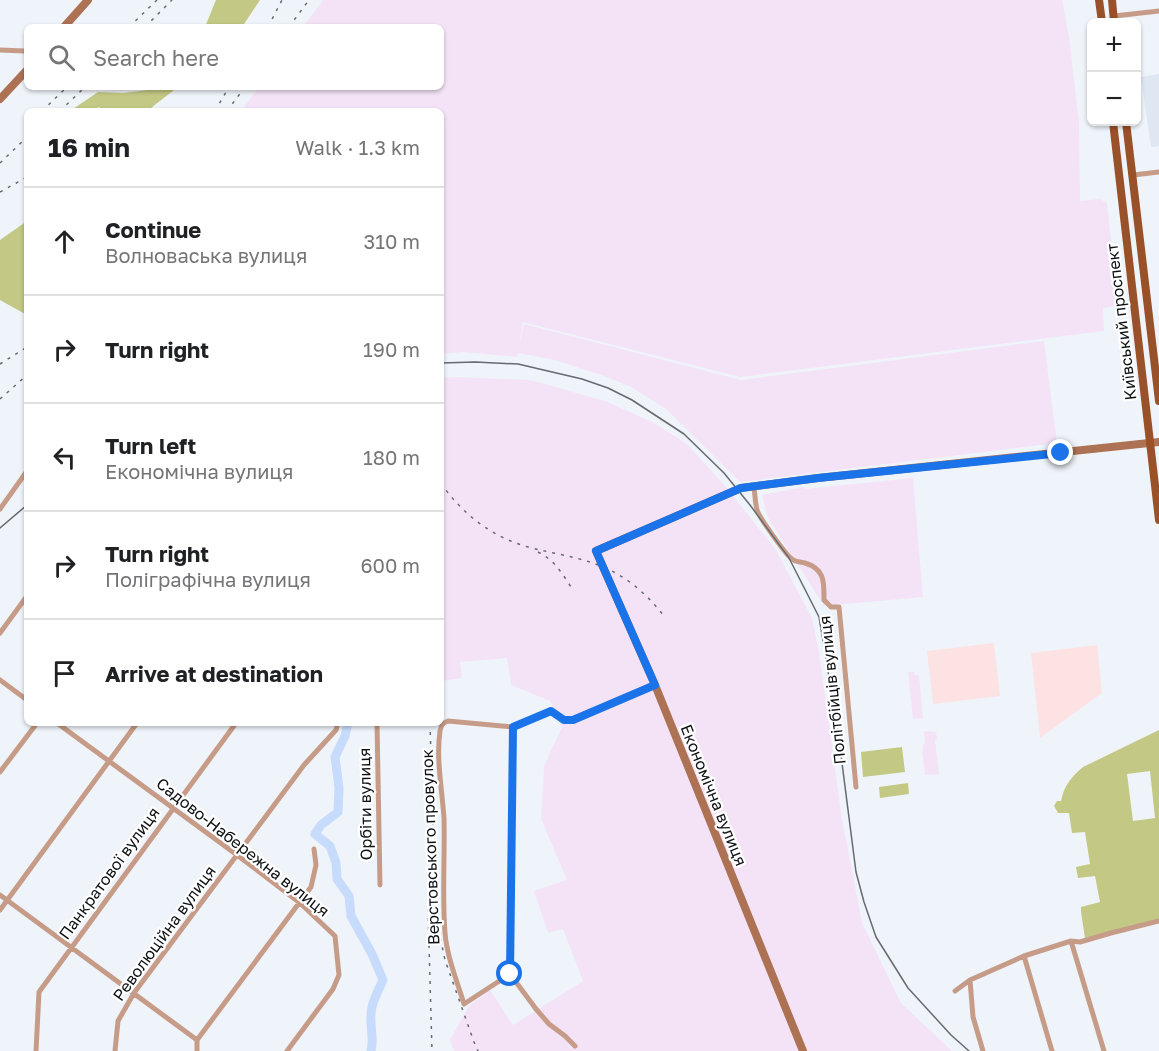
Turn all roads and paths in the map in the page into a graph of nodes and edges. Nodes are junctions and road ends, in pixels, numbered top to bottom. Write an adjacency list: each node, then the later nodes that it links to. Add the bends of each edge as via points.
1 (88, 0): 8 (street)
2 (1112, 0): 3 (main road, via 1108,8); 6 (main road)
3 (1099, 1): 5 (main road)
4 (1159, 11): 7 (street)
5 (1101, 18)
6 (1114, 18)
7 (1120, 18)
8 (67, 24)
9 (0, 50): 10 (street)
10 (24, 51)
11 (24, 73): 12 (street)
12 (0, 99)
13 (1114, 126): 18 (main road, Київський проспект)
14 (1127, 126): 16 (main road, Київський проспект)
15 (1159, 172): 16 (street)
16 (1133, 175): 17 (main road, Київський проспект)
17 (1159, 401)
18 (1155, 443): 20 (street); 22 (main road, Київський проспект)
19 (24, 475): 21 (street)
20 (754, 487): 26 (street, Економічна вулиця, via 741,488 596,551); 39 (street, Політбійців вулиця, via 757,510 775,537 792,560 818,569 824,600 831,607 839,607)
21 (0, 509)
22 (1159, 520)
23 (24, 600): 24 (street)
24 (0, 633)
25 (0, 680): 27 (street)
26 (655, 685): 36 (street, via 573,720 564,720 551,711); 62 (street, Економічна вулиця)
27 (24, 698)
28 (444, 723): 36 (street, Верстовського провулок)
29 (35, 726): 38 (street)
30 (61, 726): 37 (street, Садово-Набережна вулиця)
31 (135, 726): 37 (street)
32 (234, 726): 40 (street, Панкратової вулиця)
33 (337, 726): 42 (street, Революційна вулиця)
34 (377, 726): 43 (street, Орбіти вулиця)
35 (442, 726): 52 (street, Верстовського провулок, via 445,934 464,1004)
36 (513, 727): 52 (street)
37 (109, 761): 40 (street, Садово-Набережна вулиця); 45 (street)
38 (0, 772)
39 (856, 786)
40 (173, 809): 42 (street, Садово-Набережна вулиця); 50 (street, Панкратової вулиця)
41 (314, 849): 46 (street, via 314,879)
42 (237, 855): 46 (street, Садово-Набережна вулиця); 55 (street, Революційна вулиця)
43 (380, 885)
44 (0, 895): 45 (street)
45 (7, 900): 47 (street); 50 (street)
46 (300, 903): 56 (street); 61 (street, Садово-Набережна вулиця, via 335,936 339,975)
47 (0, 910)
48 (1159, 921): 49 (street)
49 (1071, 941): 51 (street); 65 (street)
50 (71, 947): 55 (street); 58 (street, Панкратової вулиця, via 39,992)
51 (1023, 956): 53 (street); 64 (street)
52 (510, 974): 57 (street, via 549,1024)
53 (970, 980): 54 (street); 63 (street, via 973,1017)
54 (955, 991)
55 (134, 993): 56 (street); 59 (street, Революційна вулиця, via 118,1021)
56 (197, 1040): 60 (street)
57 (575, 1046)
58 (36, 1051)
59 (115, 1051)
60 (197, 1051)
61 (287, 1051)
62 (803, 1051)
63 (984, 1051)
64 (1052, 1051)
65 (1104, 1051)

